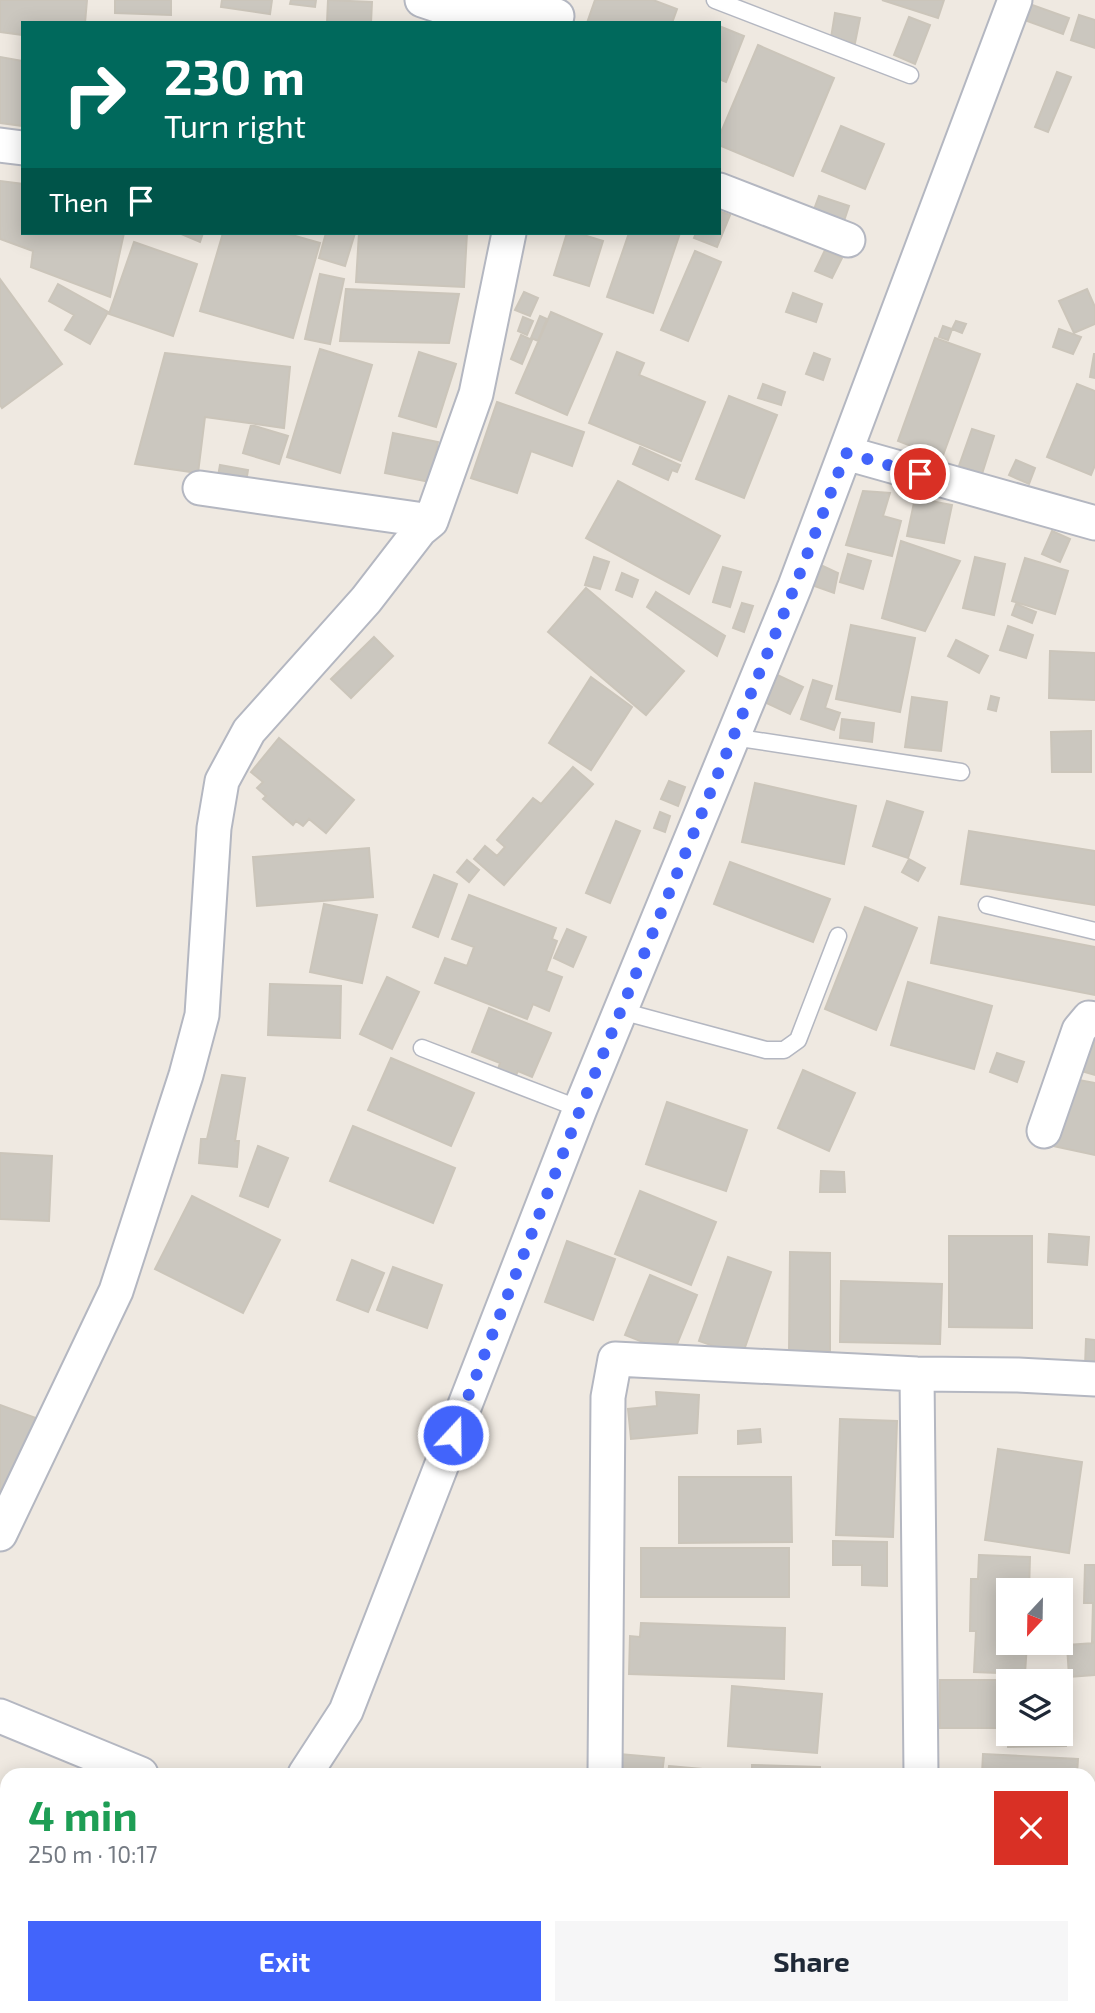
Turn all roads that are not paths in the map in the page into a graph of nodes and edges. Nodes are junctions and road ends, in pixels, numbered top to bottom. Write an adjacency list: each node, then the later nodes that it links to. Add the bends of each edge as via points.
1 (422, 0): 4 (street, via 449,9)
2 (715, 0): 5 (lane)
3 (1015, 0): 11 (street)
4 (559, 13)
5 (910, 75)
6 (0, 145): 7 (street)
7 (21, 148)
8 (721, 191): 10 (street)
9 (509, 235): 13 (street, via 476,394)
10 (848, 240)
11 (846, 453): 14 (street); 15 (street)
12 (200, 488): 13 (street)
13 (431, 521): 27 (street, via 250,730 222,781 214,828 202,1015 186,1075 116,1291)
14 (1095, 523)
15 (733, 737): 16 (lane); 20 (street)
16 (961, 772)
17 (987, 905): 18 (lane)
18 (1095, 931)
19 (838, 936): 20 (lane, via 798,1040 784,1049 766,1050)
20 (621, 1011): 23 (street)
21 (1095, 1019): 24 (street, via 1088,1018 1079,1030)
22 (422, 1048): 23 (lane)
23 (580, 1110): 30 (street, via 346,1711)
24 (1044, 1131)
25 (917, 1374): 26 (street); 31 (street, via 615,1359 608,1397); 32 (street)
26 (1095, 1379)
27 (0, 1534)
28 (0, 1716): 29 (street)
29 (126, 1768)
30 (309, 1768)
31 (605, 1768)
32 (921, 1768)

